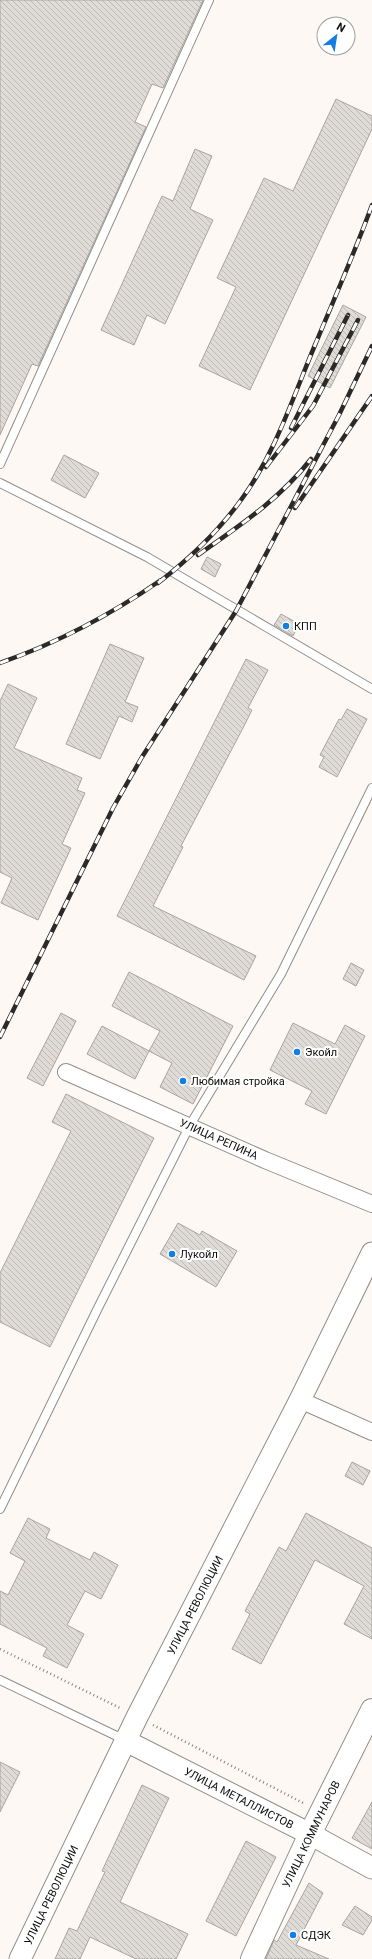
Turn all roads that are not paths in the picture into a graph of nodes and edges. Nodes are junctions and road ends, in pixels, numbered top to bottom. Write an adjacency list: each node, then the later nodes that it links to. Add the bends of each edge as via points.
1 (209, 0): 2 (lane)
2 (0, 464)
3 (0, 483): 4 (lane, via 147,557)
4 (372, 689)
5 (372, 788): 7 (lane, via 280,974)
6 (66, 1072): 7 (street, УЛИЦА РЕПИНА)
7 (190, 1125): 8 (street, УЛИЦА РЕПИНА, via 265,1160); 12 (lane)
8 (372, 1204)
9 (372, 1253): 10 (street, УЛИЦА РЕВОЛЮЦИИ)
10 (300, 1400): 11 (street); 15 (street, УЛИЦА РЕВОЛЮЦИИ)
11 (372, 1432)
12 (0, 1509)
13 (0, 1680): 15 (lane)
14 (372, 1710): 16 (main road, УЛИЦА КОММУНАРОВ)
15 (126, 1741): 16 (street, УЛИЦА МЕТАЛЛИСТОВ); 18 (street, УЛИЦА РЕВОЛЮЦИИ)
16 (314, 1825): 17 (street, УЛИЦА МЕТАЛЛИСТОВ); 19 (main road, УЛИЦА КОММУНАРОВ)
17 (372, 1868)
18 (20, 1959)
19 (252, 1959)

